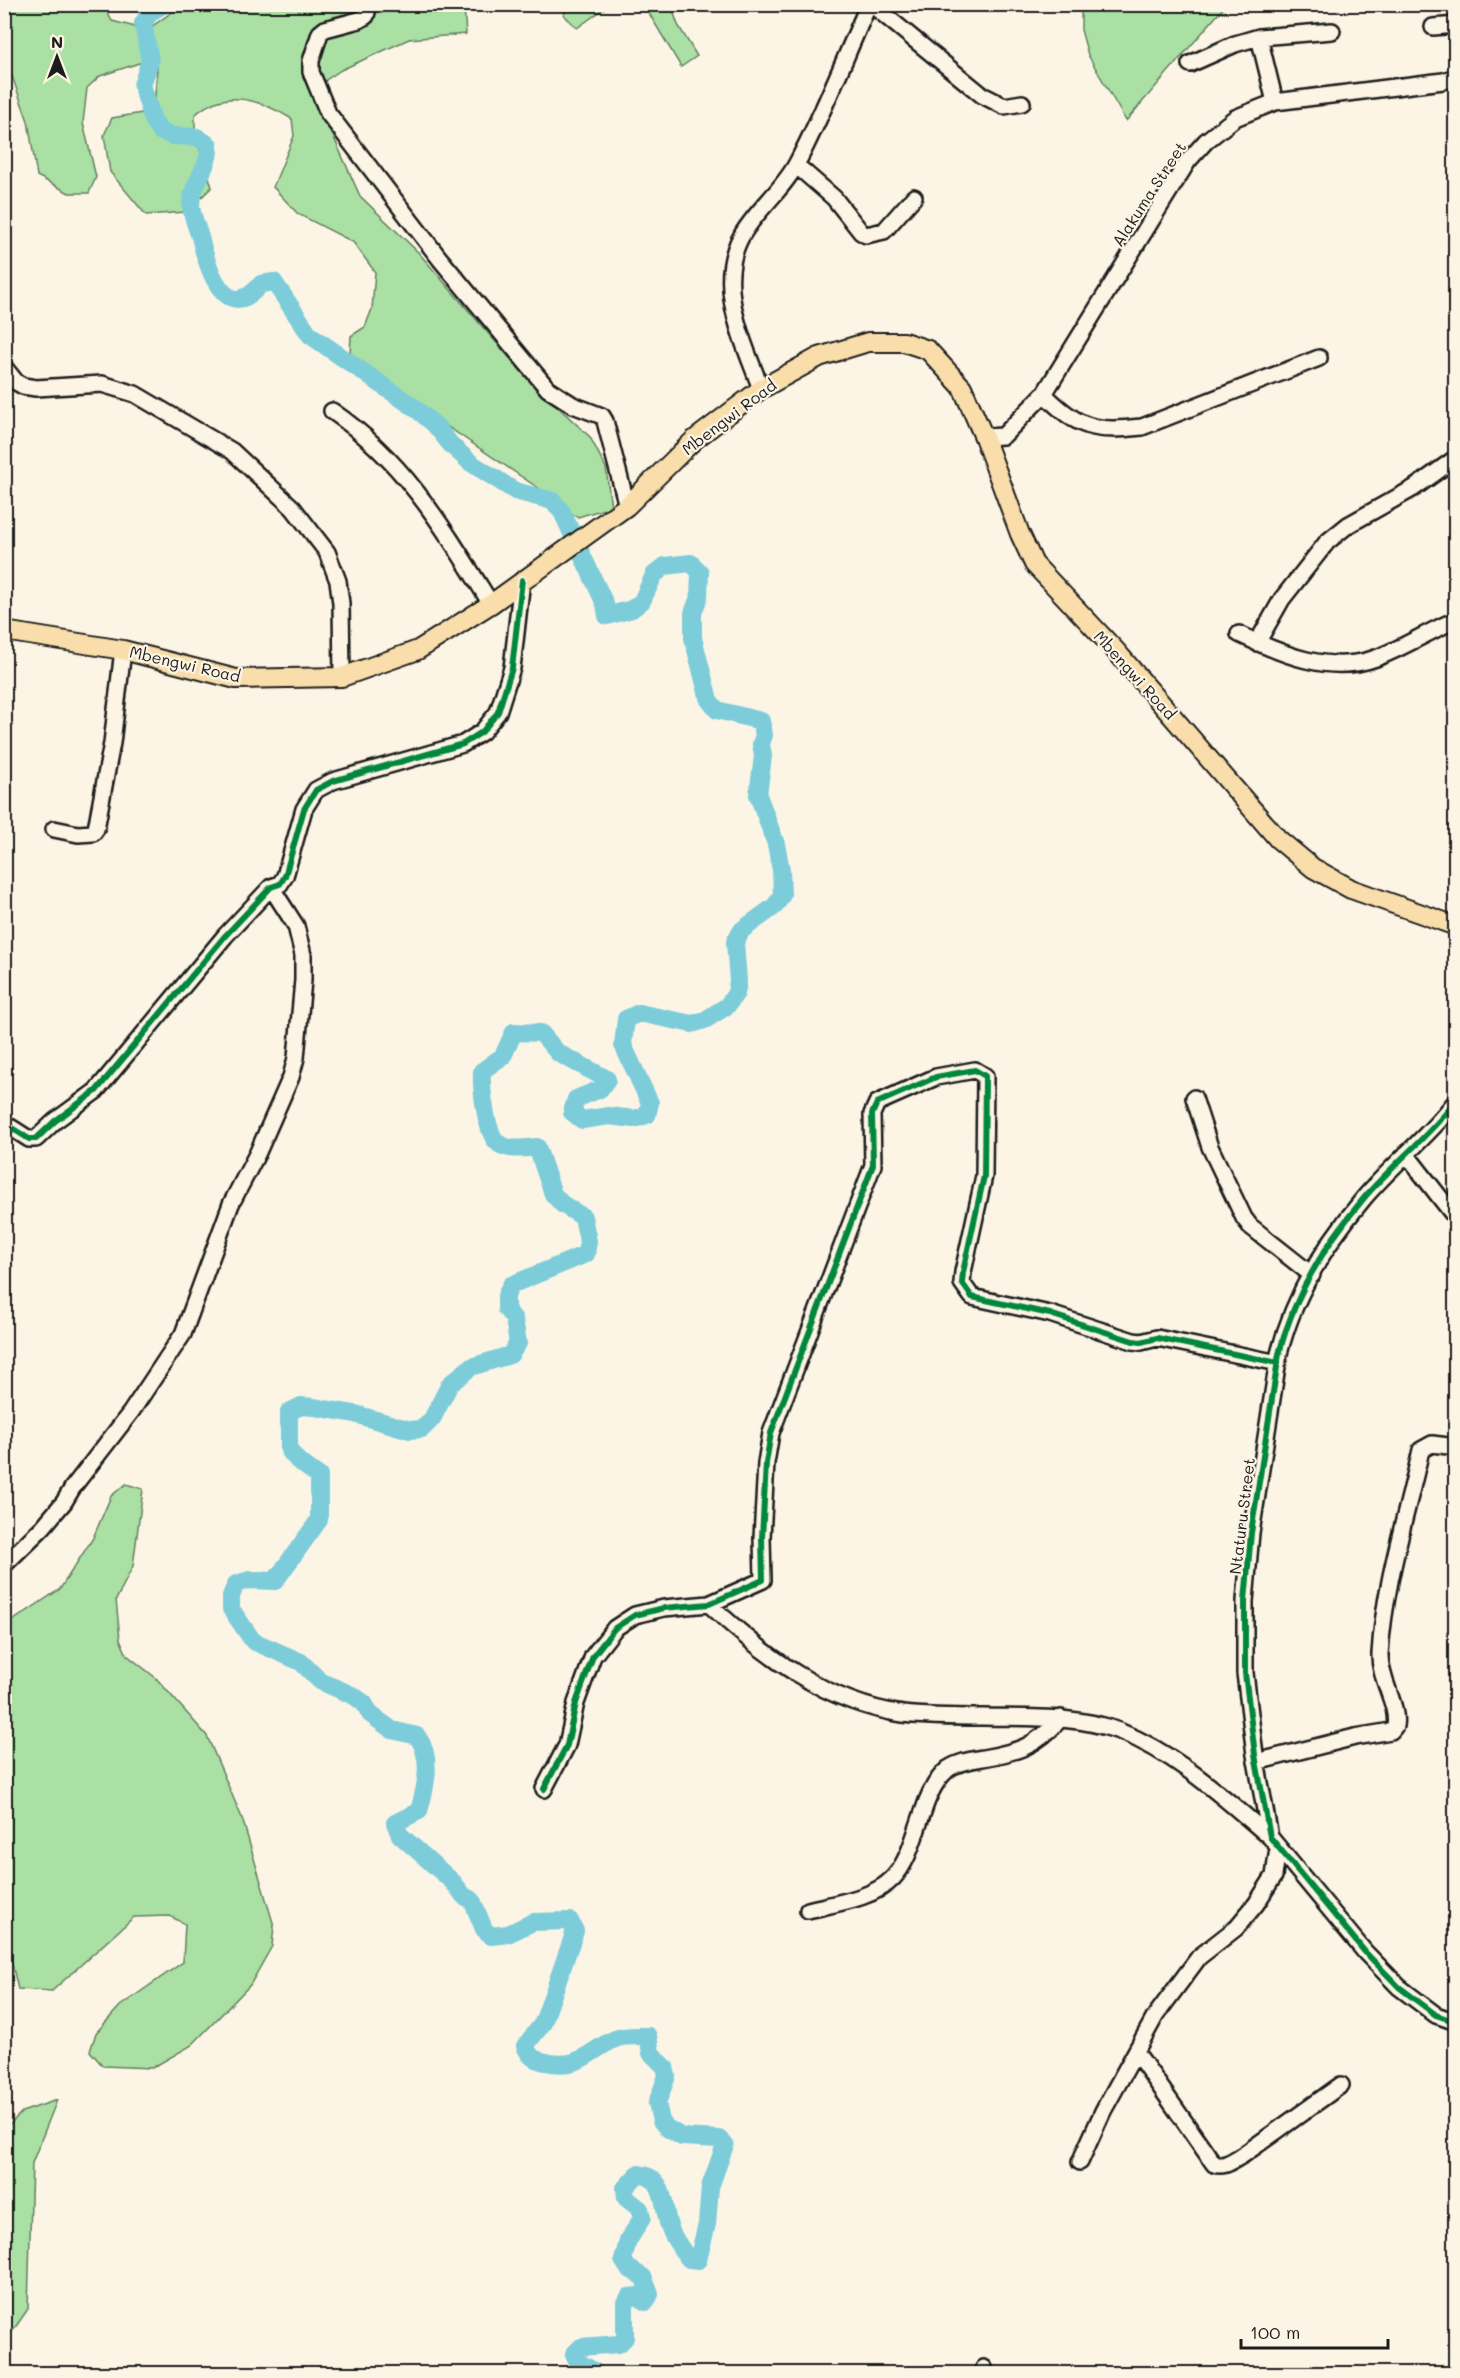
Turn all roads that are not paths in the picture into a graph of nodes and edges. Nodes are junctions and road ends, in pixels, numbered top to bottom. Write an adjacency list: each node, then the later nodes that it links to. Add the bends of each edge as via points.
1 (369, 4): 20 (street, via 366,16 320,33 311,72 328,113 440,259 548,389 573,405 602,416)
2 (870, 4): 10 (street, via 982,95 998,105); 11 (street)
3 (1455, 25): 4 (street)
4 (1433, 27)
5 (1332, 31): 6 (street)
6 (1260, 37): 7 (street); 9 (street)
7 (1190, 64)
8 (1455, 77): 9 (street, Alakuma Street)
9 (1275, 102): 16 (street, Alakuma Street, via 1234,118 1188,160)
10 (1022, 103)
11 (796, 165): 12 (street, via 834,198 866,235 884,231); 15 (street, via 742,235 732,263 730,292 734,313)
12 (914, 197)
13 (1319, 358): 16 (street, via 1142,427 1090,427 1065,415)
14 (4, 368): 28 (street, via 23,386 102,384 128,391 232,451 293,508 327,552 341,603)
15 (761, 389): 18 (main road, Mbengwi Road, via 819,357 868,342 904,342 928,350 962,387); 20 (main road, Mbengwi Road, via 694,440)
16 (1044, 394): 18 (street, Alakuma Street, via 1003,436)
17 (332, 411): 22 (street, via 355,427 418,490)
18 (984, 437): 31 (main road, Mbengwi Road, via 1034,564 1115,650 1278,839 1313,868 1351,889)
19 (1455, 458): 26 (street, via 1327,542 1282,599)
20 (627, 506): 21 (main road, Mbengwi Road)
21 (522, 580): 22 (main road, Mbengwi Road); 30 (street, via 512,668 498,712 482,732 463,744 316,790 304,809 285,876 280,884)
22 (491, 604): 28 (main road, Mbengwi Road, via 418,650)
23 (1455, 620): 26 (street, via 1360,663 1311,661)
24 (4, 631): 27 (main road, Mbengwi Road)
25 (1239, 634): 26 (street)
26 (1257, 643)
27 (123, 650): 28 (main road, Mbengwi Road, via 236,679); 29 (street, via 96,829 93,833 78,834)
28 (342, 678)
29 (54, 829)
30 (271, 887): 34 (street, via 225,936 96,1091 36,1138 28,1139); 40 (street, via 296,926 303,956 291,1077 231,1204 183,1334 64,1502)
31 (1455, 926)
32 (1194, 1098): 37 (street, via 1210,1146 1244,1218)
33 (1455, 1101): 35 (street, Ntaturu Street)
34 (4, 1123)
35 (1406, 1154): 36 (street); 37 (street, Ntaturu Street, via 1364,1198 1334,1237)
36 (1455, 1218)
37 (1312, 1275): 38 (street, Ntaturu Street, via 1284,1336)
38 (1278, 1363): 41 (street, via 1157,1338 1133,1341 1050,1314 972,1297 962,1283 984,1176 986,1080 980,1071 967,1071 911,1087 874,1108 873,1165 771,1433 762,1538 763,1580); 43 (street, Ntaturu Street, via 1251,1533 1245,1601 1245,1673)
39 (1455, 1447): 43 (street, via 1432,1444 1421,1450 1390,1581 1380,1665 1396,1720 1394,1729)
40 (4, 1565)
41 (709, 1604): 42 (street, via 771,1658 823,1689 858,1703 903,1714); 44 (street, via 635,1615 615,1628 593,1656 576,1703 567,1745)
42 (1061, 1718): 45 (street, via 1118,1731 1166,1754); 46 (street, via 1034,1743 1012,1753 950,1768 939,1777 908,1852 892,1879 860,1897)
43 (1256, 1762): 45 (street, Ntaturu Street)
44 (544, 1789)
45 (1274, 1843): 47 (street, Ntaturu Street, via 1399,1987 1436,2015); 48 (street, via 1274,1876 1256,1904 1236,1928 1199,1957 1156,2015)
46 (808, 1910)
47 (1455, 2022)
48 (1136, 2052): 49 (street, via 1217,2165 1243,2155); 50 (street)
49 (1341, 2085)
50 (1080, 2162)

